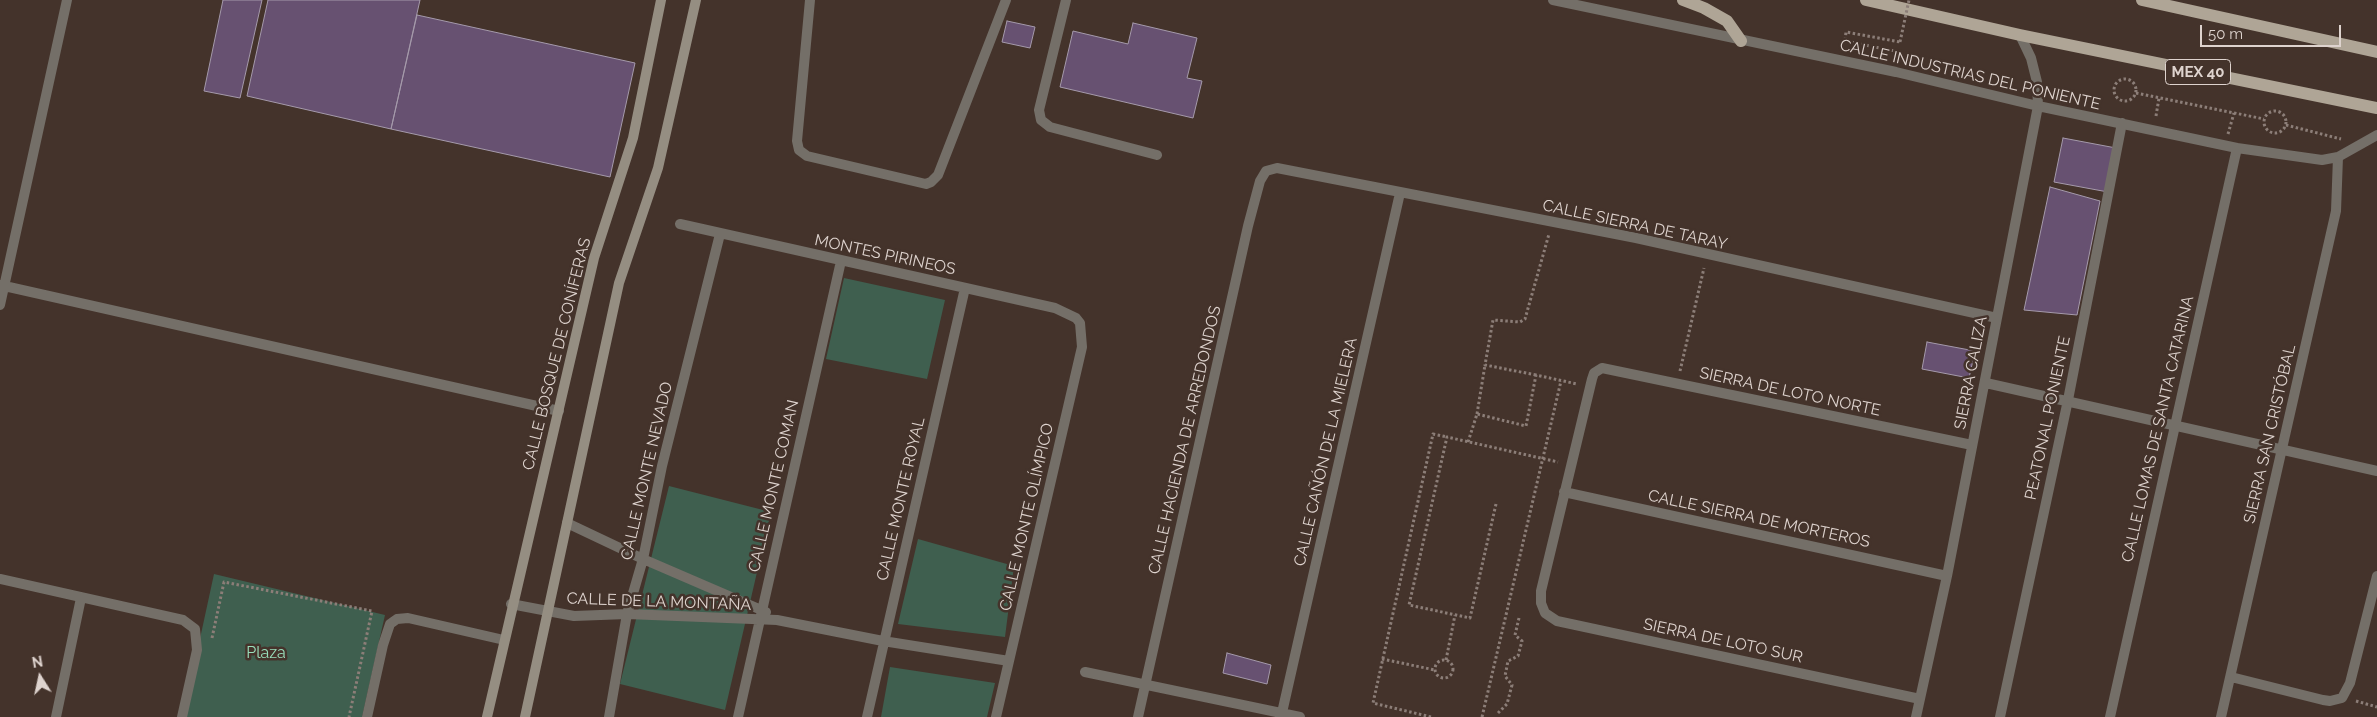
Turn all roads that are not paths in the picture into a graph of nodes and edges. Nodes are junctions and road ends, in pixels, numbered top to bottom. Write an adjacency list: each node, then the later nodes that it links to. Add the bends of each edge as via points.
1 (67, 0): 26 (street)
2 (661, 0): 33 (street, CALLE BOSQUE DE CONÍFERAS, via 633,138 594,258)
3 (696, 0): 39 (street, via 658,168 619,283)
4 (810, 0): 5 (street, via 797,141 799,150 807,156 926,184 938,175)
5 (1006, 0)
6 (1066, 0): 19 (street, via 1039,110 1041,120 1050,127)
7 (1553, 0): 12 (street, CALLE INDUSTRIAS DEL PONIENTE)
8 (1683, 0): 12 (main road, via 1727,21)
9 (1866, 0): 11 (main road, MEX 40)
10 (2142, 0): 13 (main road)
11 (2020, 35): 14 (street, SIERRA CALIZA, via 2031,58); 15 (main road, MEX 40)
12 (1741, 41): 14 (street, CALLE INDUSTRIAS DEL PONIENTE, via 1896,72)
13 (2377, 52)
14 (2038, 106): 16 (street, CALLE INDUSTRIAS DEL PONIENTE); 29 (street, SIERRA CALIZA)
15 (2377, 108)
16 (2122, 123): 18 (street, CALLE INDUSTRIAS DEL PONIENTE); 32 (street, PEATONAL PONIENTE)
17 (2377, 134): 20 (street, CALLE INDUSTRIAS DEL PONIENTE)
18 (2237, 148): 20 (street, CALLE INDUSTRIAS DEL PONIENTE, via 2312,160); 34 (street, CALLE LOMAS DE SANTA CATARINA)
19 (1157, 155)
20 (2338, 156): 36 (street, SIERRA SAN CRISTÓBAL, via 2336,211)
21 (1266, 172): 22 (street, CALLE SIERRA DE TARAY, via 1276,168); 56 (street, CALLE HACIENDA DE ARREDONDOS, via 1260,181 1248,226)
22 (1400, 193): 29 (street, CALLE SIERRA DE TARAY, via 1636,238); 58 (street, CALLE CAÑÓN DE LA MIELERA)
23 (680, 224): 24 (street, MONTES PIRINEOS)
24 (720, 234): 25 (street, MONTES PIRINEOS); 40 (street, CALLE MONTE NEVADO, via 662,466)
25 (841, 261): 27 (street, MONTES PIRINEOS); 46 (street, CALLE MONTE COMAN)
26 (2, 285): 28 (street); 33 (street)
27 (964, 288): 30 (street, MONTES PIRINEOS, via 1055,308); 52 (street, CALLE MONTE ROYAL)
28 (0, 305)
29 (1997, 318): 31 (street, SIERRA CALIZA)
30 (1080, 323): 53 (street, CALLE MONTE OLÍMPICO, via 1082,347)
31 (1986, 383): 32 (street); 35 (street, SIERRA CALIZA)
32 (2068, 400): 34 (street); 71 (street, PEATONAL PONIENTE)
33 (559, 410): 45 (street, CALLE BOSQUE DE CONÍFERAS)
34 (2174, 425): 36 (street); 72 (street, CALLE LOMAS DE SANTA CATARINA)
35 (1972, 445): 38 (street, SIERRA DE LOTO NORTE, via 1602,368 1594,373); 41 (street, SIERRA CALIZA)
36 (2281, 449): 37 (street); 55 (street, SIERRA SAN CRISTÓBAL)
37 (2377, 471)
38 (1564, 492): 41 (street, CALLE SIERRA DE MORTEROS); 57 (street, SIERRA DE LOTO SUR, via 1541,591 1545,613 1557,621)
39 (567, 523): 40 (street, CALLE DE LA MONTAÑA); 47 (street)
40 (643, 559): 46 (street, CALLE DE LA MONTAÑA); 48 (street, CALLE MONTE NEVADO)
41 (1947, 576): 57 (street, SIERRA CALIZA)
42 (2377, 576): 55 (street, via 2350,683 2342,698 2323,700)
43 (0, 579): 44 (street)
44 (81, 598): 59 (street); 60 (street, via 183,620 195,629 197,650)
45 (511, 604): 47 (street, CALLE DE LA MONTAÑA); 51 (street, CALLE BOSQUE DE CONÍFERAS)
46 (762, 609): 49 (street, CALLE MONTE COMAN); 50 (street, CALLE DE LA MONTAÑA)
47 (548, 612): 48 (street, CALLE DE LA MONTAÑA, via 574,616); 63 (street)
48 (627, 614): 49 (street, CALLE DE LA MONTAÑA); 64 (street, CALLE MONTE NEVADO)
49 (759, 620): 50 (street, CALLE DE LA MONTAÑA); 65 (street, CALLE MONTE COMAN)
50 (777, 620): 52 (street, CALLE DE LA MONTAÑA)
51 (504, 640): 61 (street, via 408,618 393,621 383,645); 62 (street, CALLE BOSQUE DE CONÍFERAS)
52 (883, 640): 53 (street, CALLE DE LA MONTAÑA); 66 (street, CALLE MONTE ROYAL)
53 (1009, 661): 67 (street, CALLE MONTE OLÍMPICO)
54 (1085, 672): 56 (street)
55 (2231, 676): 73 (street, SIERRA SAN CRISTÓBAL)
56 (1145, 685): 58 (street); 68 (street, CALLE HACIENDA DE ARREDONDOS)
57 (1920, 699): 70 (street, SIERRA CALIZA)
58 (1281, 715): 69 (street)
59 (56, 717)
60 (182, 717)
61 (367, 717)
62 (487, 717)
63 (525, 717)
64 (609, 717)
65 (738, 717)
66 (868, 717)
67 (996, 717)
68 (1138, 717)
69 (1300, 717)
70 (1916, 717)
71 (2000, 717)
72 (2110, 717)
73 (2221, 717)

